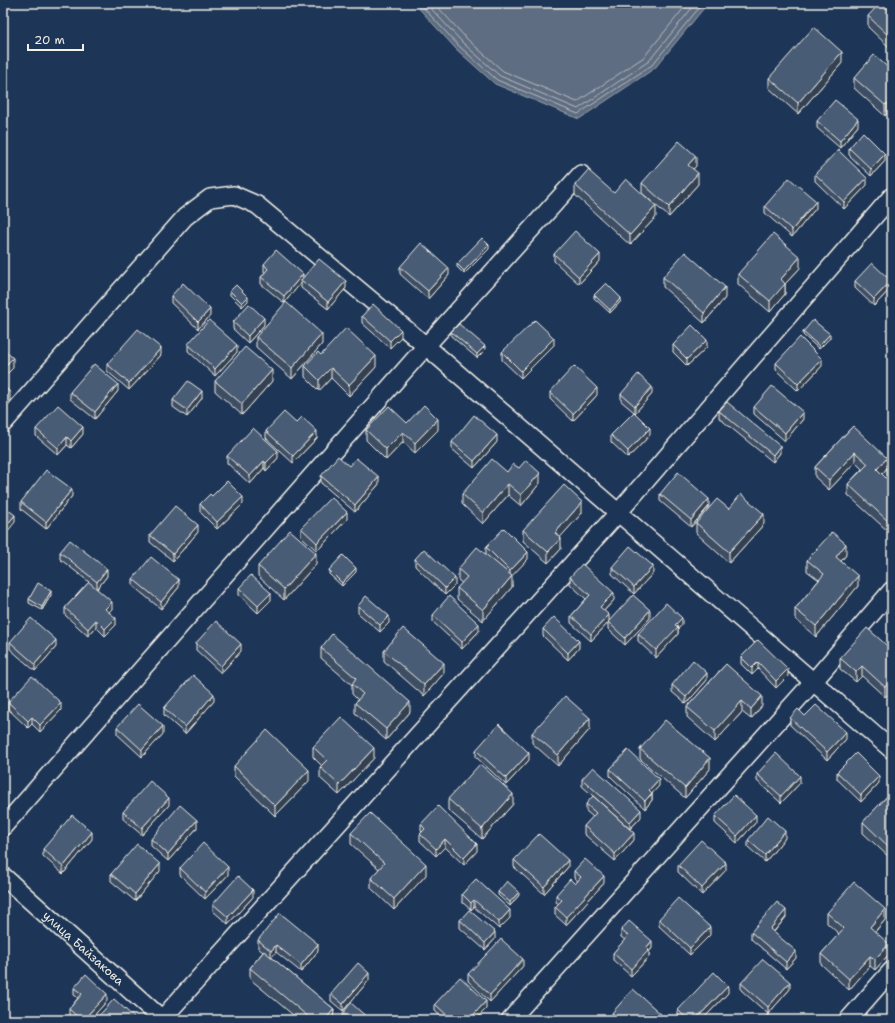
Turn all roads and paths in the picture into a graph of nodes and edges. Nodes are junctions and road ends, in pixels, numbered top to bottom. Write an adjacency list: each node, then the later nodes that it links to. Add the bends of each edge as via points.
1 (581, 174): 3 (street)
2 (892, 196): 5 (street)
3 (426, 346): 4 (street, via 257,205 234,195 210,198 185,217); 5 (street); 9 (street)
4 (3, 424)
5 (618, 513): 7 (street); 12 (street)
6 (892, 590): 7 (street)
7 (814, 681): 8 (street); 13 (street)
8 (892, 750)
9 (3, 827)
10 (3, 876): 12 (street, улица Байзакова)
11 (892, 970): 14 (street)
12 (162, 1020)
13 (510, 1020)
14 (848, 1020)

